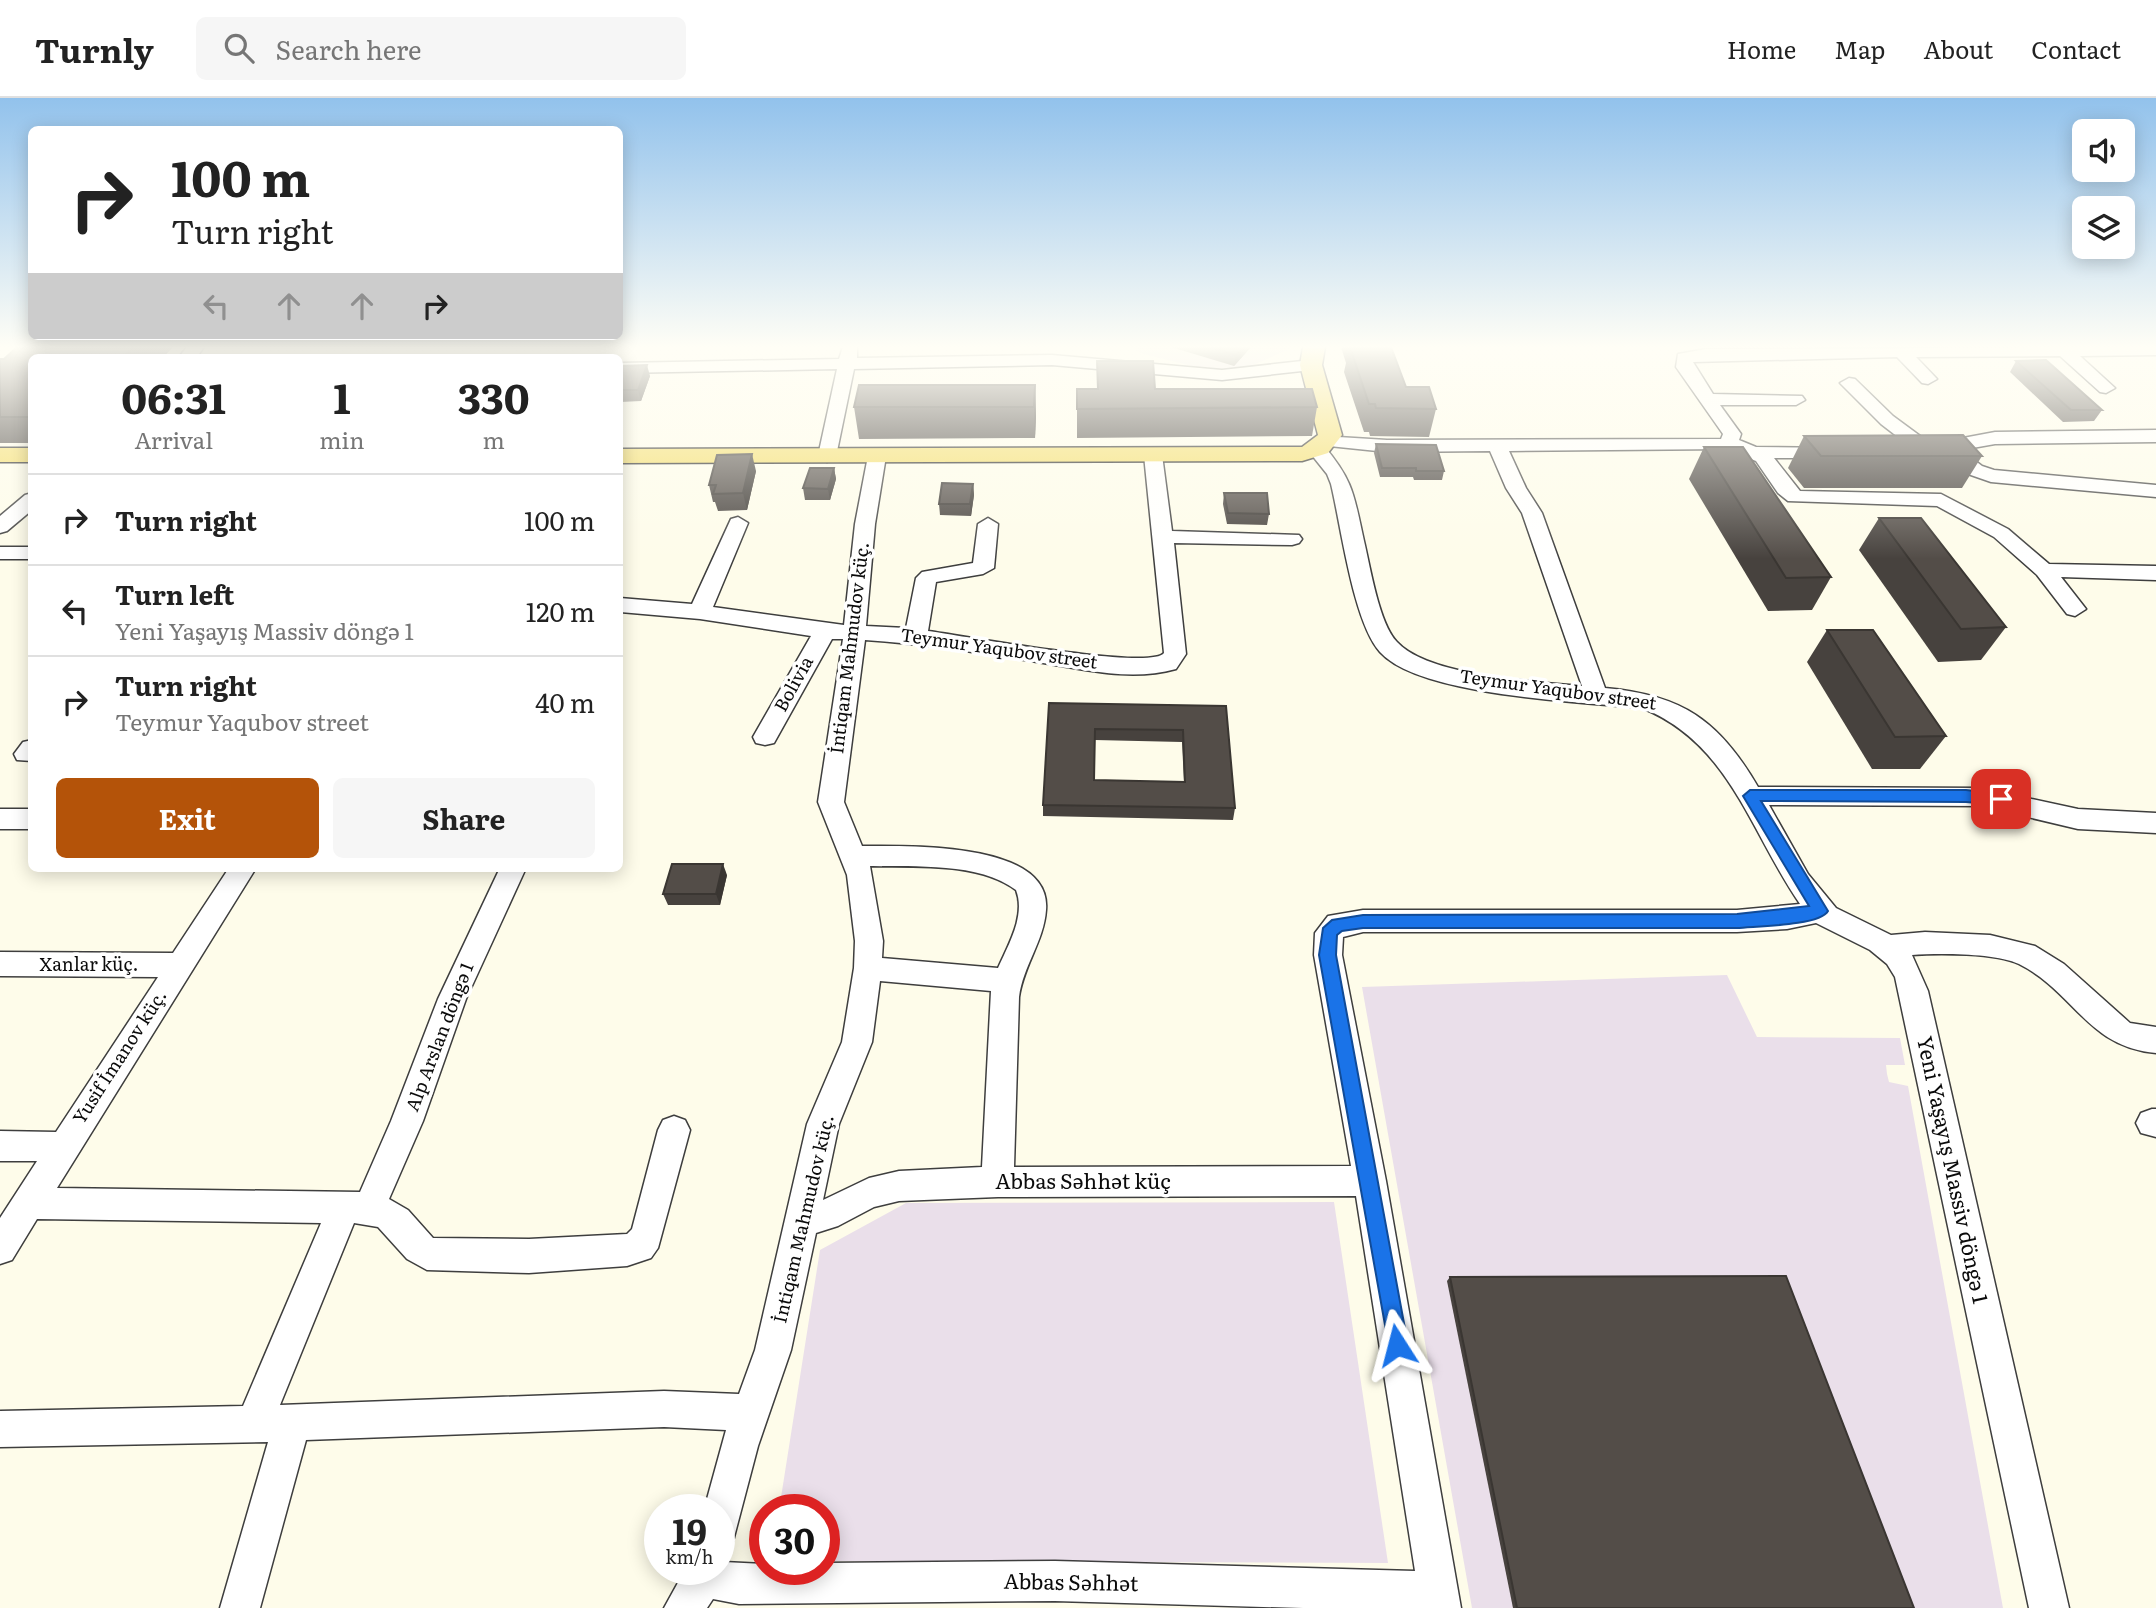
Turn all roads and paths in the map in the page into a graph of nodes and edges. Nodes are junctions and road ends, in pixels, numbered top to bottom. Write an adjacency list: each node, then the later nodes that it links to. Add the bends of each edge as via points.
1 (835, 417): 16 (street)
2 (1327, 417): 7 (main road, via 1330,428)
3 (1722, 417): 6 (street, via 1732,433)
4 (1884, 417): 9 (street)
5 (2156, 436): 9 (street, via 1995,438)
6 (1729, 443): 8 (street); 12 (street)
7 (1323, 445): 8 (street); 18 (main road, via 1265,456); 35 (street, Teymur Yaqubov street, via 1341,484 1377,624 1393,652 1420,667 1452,676)
8 (1497, 446): 35 (street, via 1532,513)
9 (1936, 449): 11 (street); 19 (street, via 1991,476)
10 (1852, 452): 12 (street)
11 (1894, 452)
12 (1756, 453): 28 (street, via 1796,497 1941,500 2001,533)
13 (0, 455): 14 (main road)
14 (28, 455)
15 (623, 456): 16 (main road)
16 (827, 456): 17 (main road)
17 (877, 456): 18 (main road); 33 (street, İntiqam Mahmudov küç.)
18 (1153, 456): 24 (street, Teymur Yaqubov street)
19 (2156, 491)
20 (28, 502): 23 (street)
21 (738, 523): 32 (street)
22 (988, 524): 34 (street, via 983,568 929,577 924,583)
23 (0, 527)
24 (1163, 537): 25 (street); 34 (street, Teymur Yaqubov street, via 1175,642 1175,654 1168,664 1118,667)
25 (1292, 539)
26 (0, 553): 27 (street)
27 (28, 553)
28 (2044, 570): 29 (street); 31 (street)
29 (2156, 573)
30 (623, 605): 32 (street, Teymur Yaqubov street)
31 (2076, 609)
32 (700, 612): 33 (street, Teymur Yaqubov street)
33 (839, 632): 34 (street, Teymur Yaqubov street); 36 (street, Bolivia); 41 (street, İntiqam Mahmudov küç., via 852,661 831,802)
34 (916, 636)
35 (1595, 694): 37 (street, Teymur Yaqubov street, via 1656,703 1685,716 1709,738)
36 (765, 737)
37 (1750, 796): 40 (street, via 1974,796 2101,822); 44 (street)
38 (0, 819): 39 (street)
39 (28, 819)
40 (2156, 823)
41 (855, 856): 48 (street, İntiqam Mahmudov küç., via 869,941); 49 (street, via 954,860 994,868 1027,884 1031,920)
42 (240, 872): 47 (street, Yusif İmanov küç.)
43 (511, 872): 57 (street, Alp Arslan döngə 1, via 452,999 407,1121)
44 (1820, 911): 45 (street, Yeni Yaşayış Massiv döngə 1); 54 (street, via 1764,920 1363,921 1338,925 1329,933 1328,955)
45 (1890, 947): 50 (street, via 1931,942 2010,949 2052,972 2120,1032); 69 (street, Yeni Yaşayış Massiv döngə 1, via 1909,973 1914,991)
46 (0, 964): 47 (street, Xanlar küç.)
47 (178, 965): 53 (street, Yusif İmanov küç.)
48 (868, 968): 49 (street); 58 (street, İntiqam Mahmudov küç., via 857,1042 823,1124)
49 (1007, 981): 55 (street, via 998,1087)
50 (2156, 1040)
51 (674, 1130): 57 (street, via 646,1237 627,1250 529,1256 427,1254 387,1212)
52 (0, 1146): 53 (street)
53 (62, 1147): 56 (street, Yusif İmanov küç.)
54 (1370, 1181): 55 (street, Abbas Səhhət küç); 67 (street)
55 (998, 1182): 58 (street, Abbas Səhhət küç, via 899,1186 869,1193 826,1215)
56 (28, 1203): 57 (street); 59 (street, Yusif İmanov küç.)
57 (357, 1208): 62 (street)
58 (802, 1219): 60 (street, İntiqam Mahmudov küç., via 773,1350)
59 (0, 1248)
60 (751, 1413): 61 (street, via 664,1409); 64 (street, İntiqam Mahmudov küç.)
61 (292, 1423): 62 (street); 68 (street)
62 (254, 1424): 63 (street)
63 (0, 1429)
64 (727, 1494)
65 (715, 1590): 66 (street, Abbas Səhhət, via 1055,1581)
66 (1128, 1596): 67 (street, Abbas Səhhət)
67 (1440, 1600)
68 (240, 1608)
69 (2049, 1608)

